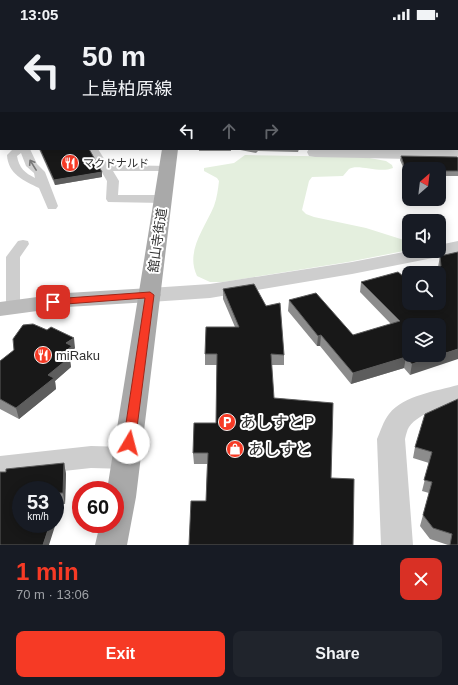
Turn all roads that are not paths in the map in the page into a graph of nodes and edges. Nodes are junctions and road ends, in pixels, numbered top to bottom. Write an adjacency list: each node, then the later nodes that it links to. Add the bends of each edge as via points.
1 (18, 150): 8 (lane, via 12,155 16,169 22,176)
2 (25, 150): 8 (lane, one-way to 2)
3 (94, 150): 7 (lane)
4 (314, 150): 5 (street)
5 (458, 155)
6 (169, 158): 7 (lane); 9 (main road, 舘山寺街道)
7 (104, 168): 9 (lane, via 113,182 112,199)
8 (44, 186): 10 (lane)
9 (163, 199): 15 (main road, 舘山寺街道)
10 (52, 206)
11 (23, 244): 16 (lane, via 13,257)
12 (458, 247): 13 (street)
13 (446, 250)
14 (403, 258): 15 (street, via 210,291)
15 (150, 295): 16 (street, via 66,300); 18 (main road, 舘山寺街道)
16 (7, 308)
17 (458, 394): 21 (street, via 416,408 395,426 392,439)
18 (127, 458): 19 (street, via 92,458); 20 (main road, 舘山寺街道)
19 (0, 467)
20 (111, 545)
21 (397, 545)

